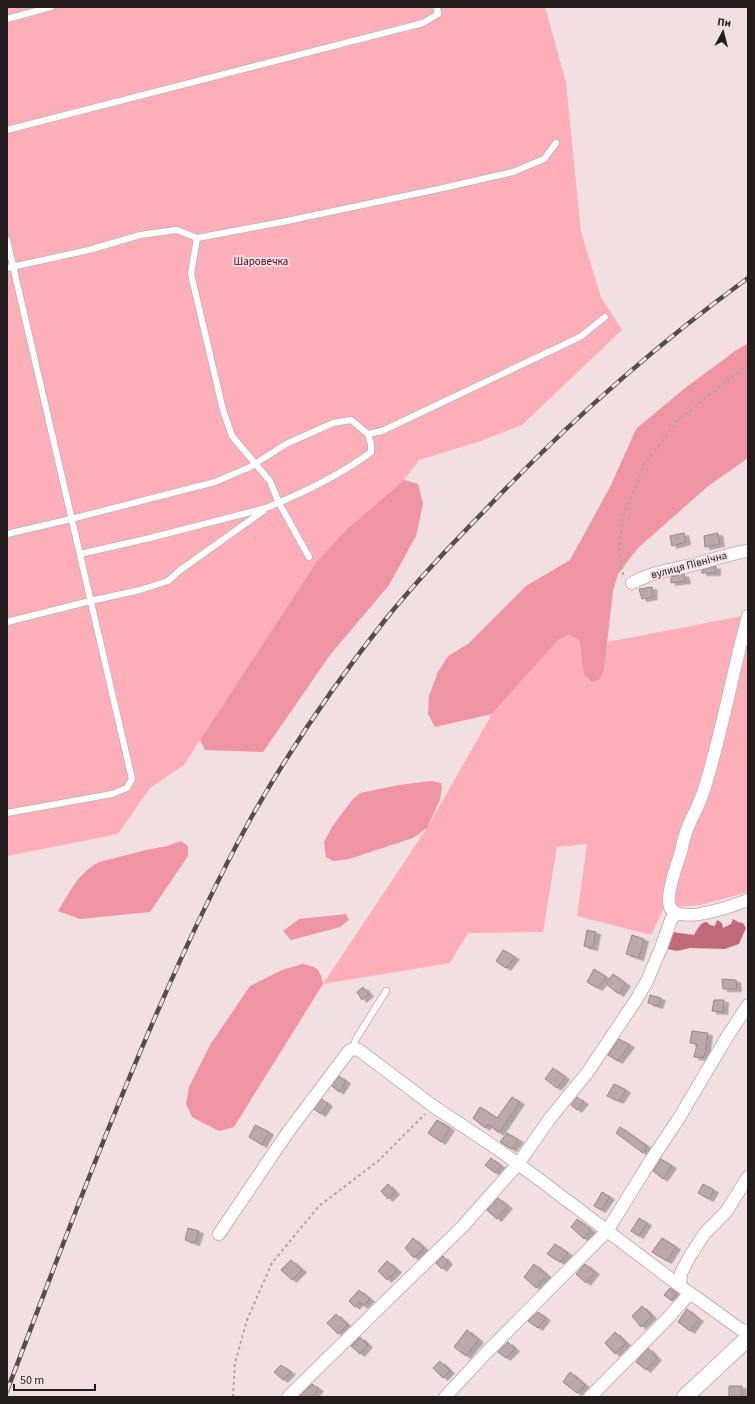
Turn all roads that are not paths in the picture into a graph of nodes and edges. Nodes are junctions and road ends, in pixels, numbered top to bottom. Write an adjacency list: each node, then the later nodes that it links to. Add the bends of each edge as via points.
1 (51, 7): 3 (lane)
2 (437, 7): 5 (lane, via 438,14 423,23)
3 (37, 9): 4 (lane)
4 (7, 18)
5 (7, 130)
6 (556, 143): 7 (lane, via 544,159 513,172 298,219)
7 (197, 238): 9 (lane, via 177,230 140,235 89,250); 12 (lane, via 191,274 223,410 232,436)
8 (7, 240): 9 (lane)
9 (10, 267): 15 (lane)
10 (605, 317): 11 (lane, via 580,337 382,431)
11 (368, 434): 12 (lane, via 351,420 332,423 286,444); 13 (lane, via 371,452 349,468)
12 (256, 463): 13 (lane, via 270,481); 15 (lane, via 214,482)
13 (279, 503): 14 (lane); 19 (lane)
14 (266, 508): 18 (lane); 21 (lane, via 168,581)
15 (71, 519): 16 (lane); 18 (lane)
16 (7, 534)
17 (748, 551): 20 (street, вулиця Північна, via 735,552 652,574)
18 (80, 554): 21 (lane)
19 (309, 557)
20 (632, 583)
21 (90, 601): 23 (lane); 24 (lane, via 132,779 126,788 112,794)
22 (748, 616): 26 (street, via 704,792 686,832 670,891 669,903 671,910)
23 (7, 622)
24 (7, 813)
25 (748, 900): 26 (street, via 699,915)
26 (676, 913): 30 (street, via 647,981 636,1000 587,1073 551,1117)
27 (386, 991): 29 (lane, via 356,1039)
28 (748, 1005): 32 (street)
29 (354, 1049): 30 (street, via 359,1050 433,1106); 33 (street, via 349,1051 288,1132)
30 (518, 1164): 32 (street); 37 (street, via 463,1226)
31 (748, 1177): 34 (street, via 726,1212 705,1233 690,1256 681,1273)
32 (607, 1231): 34 (street); 38 (street)
33 (219, 1234)
34 (685, 1289): 35 (street, via 740,1329); 39 (street, via 667,1319)
35 (748, 1332)
36 (748, 1338): 40 (street)
37 (288, 1397)
38 (445, 1397)
39 (590, 1397)
40 (685, 1397)

